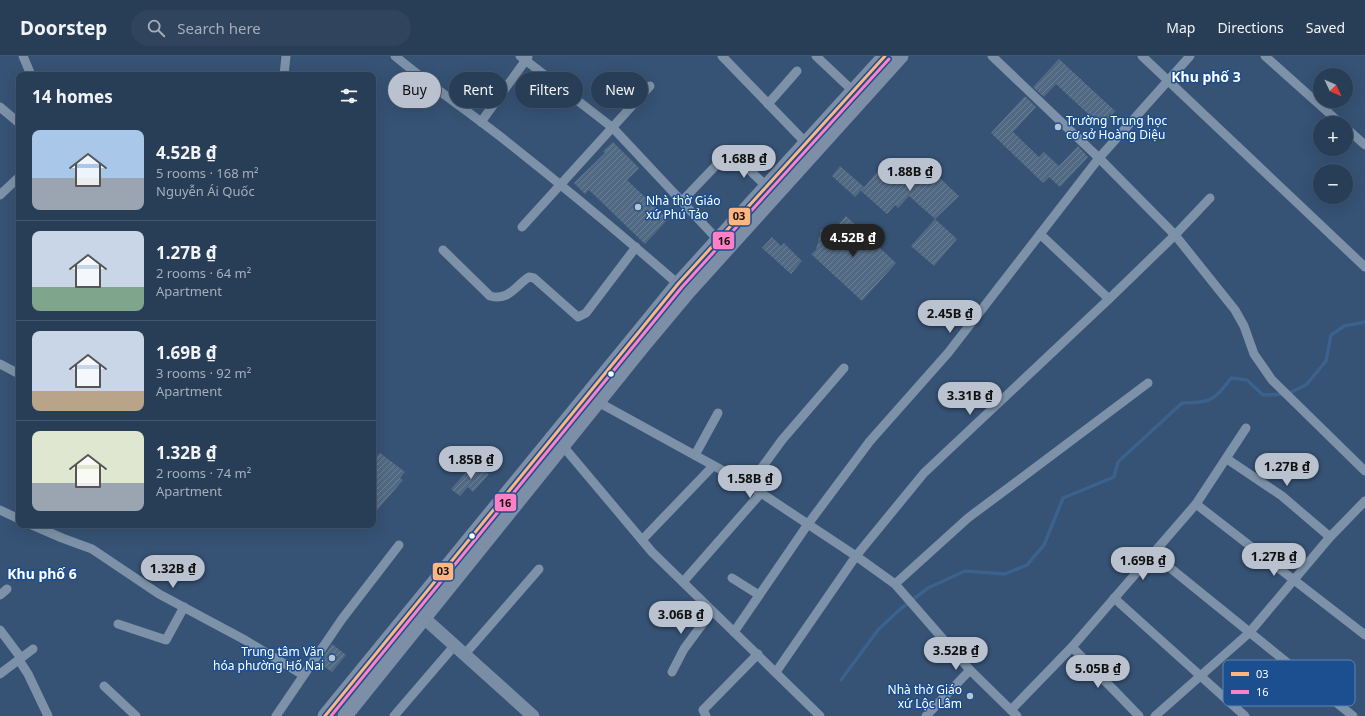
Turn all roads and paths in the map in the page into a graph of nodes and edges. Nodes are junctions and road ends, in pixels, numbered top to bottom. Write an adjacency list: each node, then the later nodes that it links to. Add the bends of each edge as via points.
1 (23, 56): 14 (street)
2 (286, 56): 15 (street)
3 (395, 56): 23 (street)
4 (722, 56): 19 (street)
5 (816, 56): 18 (street)
6 (885, 56): 18 (main road)
7 (901, 56): 44 (main road)
8 (992, 56): 30 (street)
9 (1142, 56): 16 (street)
10 (1190, 56): 16 (street)
11 (1265, 56): 21 (street)
12 (525, 57): 23 (street); 24 (street)
13 (797, 71): 19 (street)
14 (30, 72)
15 (284, 72)
16 (1167, 81): 30 (street); 43 (street)
17 (650, 86): 24 (street)
18 (853, 91): 26 (main road)
19 (768, 104): 26 (street)
20 (0, 107): 22 (street)
21 (1332, 116)
22 (16, 121)
23 (481, 122): 32 (street)
24 (614, 128): 32 (street); 36 (street)
25 (1353, 134): 27 (street)
26 (806, 143): 33 (main road)
27 (1365, 145)
28 (724, 157): 36 (street)
29 (736, 158): 33 (street)
30 (1099, 158): 38 (street); 39 (street)
31 (16, 180): 34 (street)
32 (561, 185): 37 (street); 41 (street)
33 (766, 186): 40 (main road)
34 (0, 195)
35 (1210, 198): 39 (street)
36 (682, 201): 40 (street)
37 (522, 227)
38 (1040, 234): 45 (street); 64 (street, via 948,353 870,441)
39 (1175, 235): 45 (street); 57 (street, via 1235,310 1254,354 1272,380)
40 (718, 240): 44 (main road, via 690,271)
41 (636, 247): 42 (street, via 586,314 581,317 534,278 529,277 506,297 490,296); 44 (street)
42 (443, 250)
43 (1365, 267)
44 (683, 288): 50 (main road); 94 (main road)
45 (1109, 299): 70 (street, via 924,473)
46 (0, 364): 48 (street)
47 (844, 368): 58 (street, via 782,440)
48 (16, 372)
49 (1148, 383): 75 (street, via 968,518)
50 (598, 402): 53 (main road); 54 (street)
51 (718, 414): 54 (street)
52 (1246, 428): 55 (street)
53 (562, 445): 67 (street); 82 (main road)
54 (694, 455): 56 (street)
55 (1227, 459): 61 (street); 66 (street, via 1282,496)
56 (713, 466): 58 (street); 67 (street)
57 (1365, 471)
58 (749, 485): 59 (street)
59 (761, 494): 64 (street); 74 (street)
60 (1365, 501): 66 (street)
61 (1196, 504): 69 (street); 73 (street)
62 (0, 510): 63 (street)
63 (16, 518)
64 (808, 524): 70 (street); 78 (street)
65 (39, 528): 80 (street, via 92,549)
66 (1330, 537): 73 (street)
67 (642, 540): 74 (street)
68 (399, 545): 99 (street)
69 (1153, 554): 79 (street); 86 (street)
70 (856, 556): 75 (street); 97 (street)
71 (539, 569): 90 (street)
72 (732, 578): 78 (street)
73 (1294, 580): 86 (street); 87 (street)
74 (683, 582): 81 (street)
75 (895, 584): 95 (street)
76 (7, 589): 77 (street)
77 (0, 595)
78 (759, 596): 85 (street)
79 (1114, 598): 88 (street); 100 (street)
80 (184, 607): 83 (street, via 166,640); 99 (street)
81 (712, 611): 85 (street); 96 (street, via 684,649)
82 (424, 618): 90 (street); 101 (main road)
83 (118, 624)
84 (0, 630): 92 (street)
85 (734, 632): 91 (street)
86 (1249, 633): 93 (street); 100 (street)
87 (1365, 635)
88 (1072, 647): 106 (street); 117 (street)
89 (33, 649): 92 (street)
90 (460, 650): 112 (street); 113 (street)
91 (758, 654): 97 (street); 114 (street, via 704,710)
92 (20, 659): 98 (street); 108 (street)
93 (1283, 660)
94 (362, 670): 101 (main road); 111 (main road)
95 (970, 670): 106 (street); 116 (street)
96 (672, 672)
97 (776, 672): 115 (street)
98 (0, 674)
99 (303, 675): 110 (street)
100 (1201, 677): 103 (street); 118 (street)
101 (374, 679): 107 (main road)
102 (104, 686): 109 (street)
103 (1223, 696)
104 (1234, 706): 119 (street)
105 (1341, 706): 120 (street)
106 (1014, 713)
107 (349, 714)
108 (48, 716)
109 (136, 716)
110 (276, 716)
111 (325, 716)
112 (394, 716)
113 (533, 716)
114 (706, 716)
115 (820, 716)
116 (926, 716)
117 (1139, 716)
118 (1155, 716)
119 (1245, 716)
120 (1354, 716)

